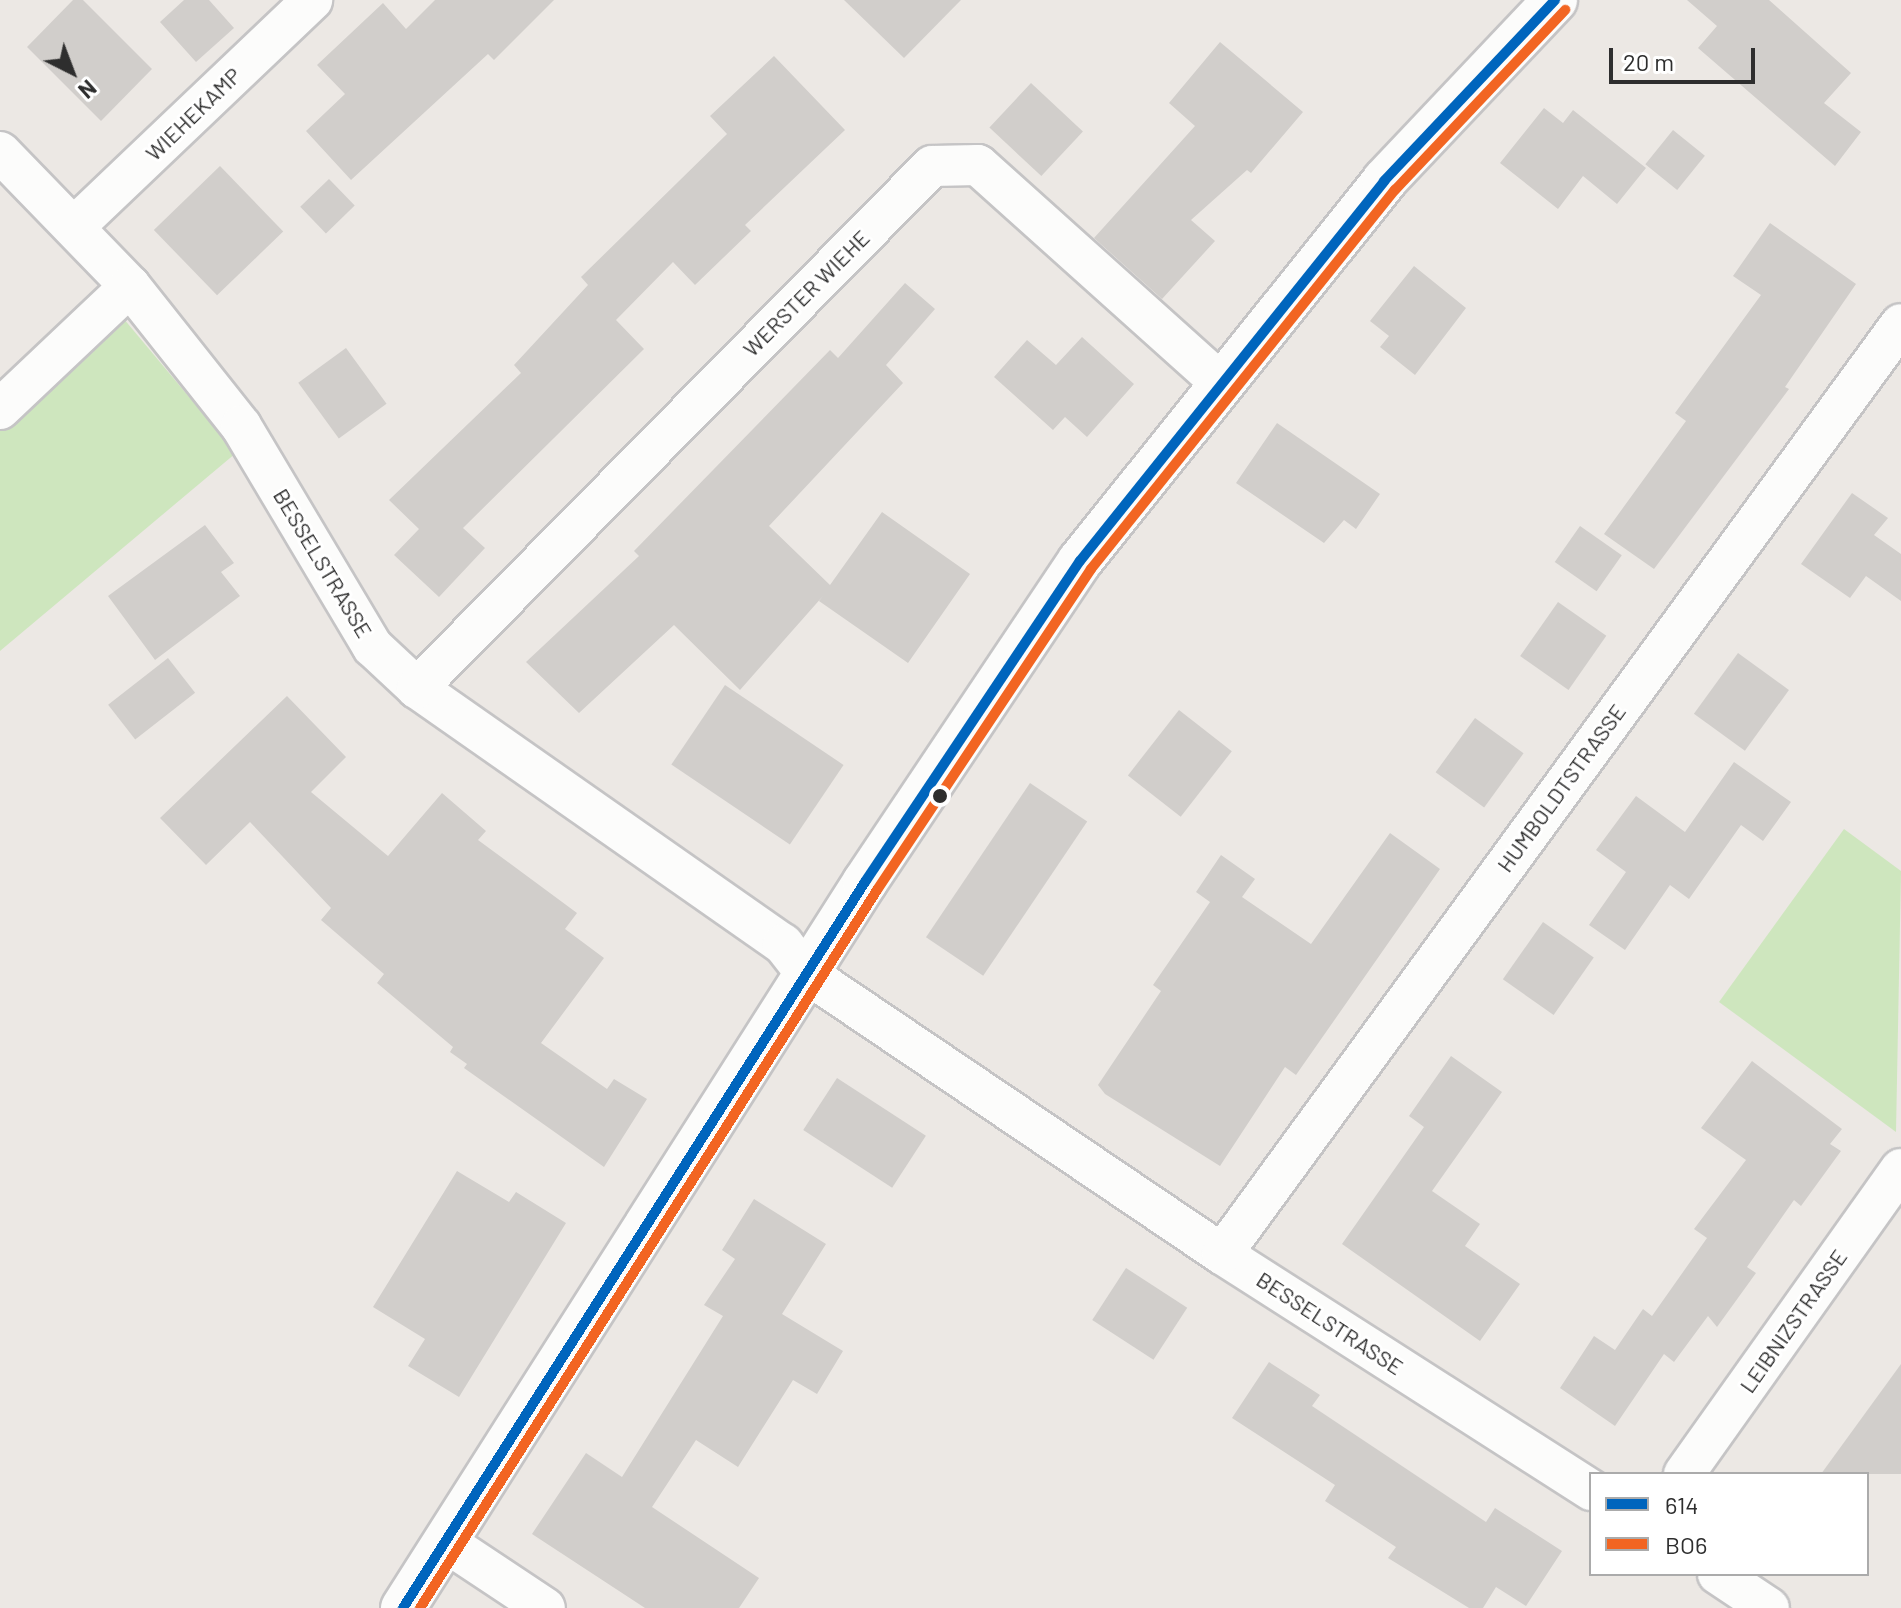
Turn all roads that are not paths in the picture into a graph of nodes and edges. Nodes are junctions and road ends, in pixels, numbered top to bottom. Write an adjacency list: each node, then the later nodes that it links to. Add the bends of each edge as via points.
1 (312, 0): 4 (street, WIEHEKAMP)
2 (1555, 0): 7 (main road, via 1384,181)
3 (0, 152): 4 (street, BESSELSTRASSE)
4 (74, 227): 5 (street, BESSELSTRASSE)
5 (130, 286): 8 (street); 9 (street, BESSELSTRASSE, via 241,426 373,647)
6 (1901, 324): 12 (street, HUMBOLDTSTRASSE)
7 (1222, 384): 9 (street, WERSTER WIEHE, via 978,165 932,166); 10 (main road, via 1080,561)
8 (0, 409)
9 (417, 688): 10 (street, BESSELSTRASSE, via 783,944)
10 (806, 973): 12 (street, BESSELSTRASSE); 15 (main road)
11 (1901, 1169): 13 (street, LEIBNIZSTRASSE)
12 (1222, 1254): 14 (street, BESSELSTRASSE)
13 (1685, 1472)
14 (1589, 1489)
15 (444, 1541): 17 (main road); 18 (street)
16 (1721, 1576): 19 (street)
17 (403, 1608)
18 (545, 1608)
19 (1769, 1608)

